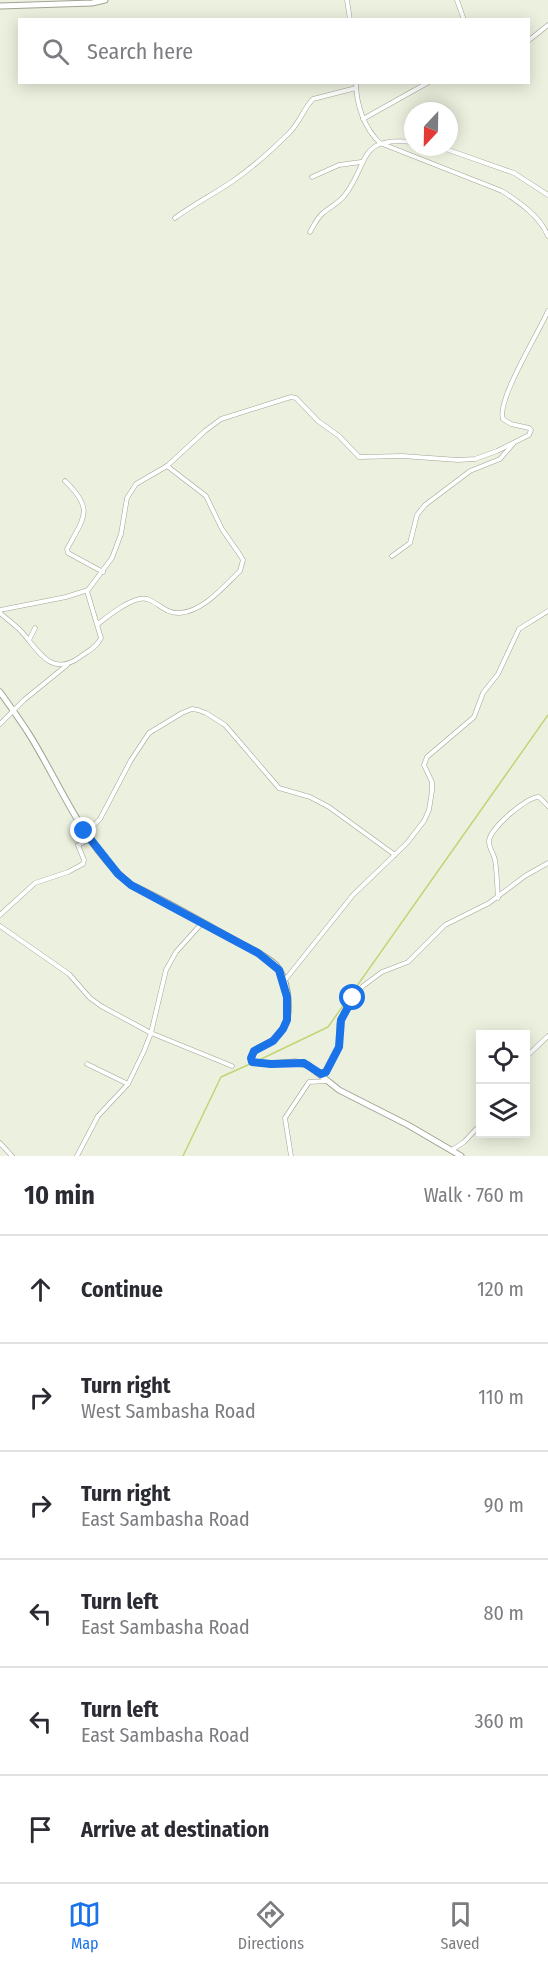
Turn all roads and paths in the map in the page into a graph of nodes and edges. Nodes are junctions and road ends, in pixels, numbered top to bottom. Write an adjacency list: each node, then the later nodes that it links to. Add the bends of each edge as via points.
1 (105, 0): 4 (street)
2 (347, 0): 5 (street)
3 (457, 0): 6 (street)
4 (0, 6)
5 (350, 18)
6 (463, 18)
7 (548, 25): 8 (street)
8 (530, 39)
9 (425, 84): 11 (street)
10 (356, 85): 11 (street); 18 (street, via 313,99 297,125 268,152 236,179)
11 (363, 119): 13 (street)
12 (404, 142): 13 (street)
13 (380, 143): 15 (street); 20 (street, via 502,191 533,215)
14 (458, 153): 17 (street, via 514,173)
15 (361, 162): 16 (street, via 339,165); 19 (street, via 345,194 321,215)
16 (312, 177)
17 (548, 195)
18 (175, 218)
19 (310, 232)
20 (548, 236)
21 (548, 311): 22 (street, via 505,399 503,419 531,430)
22 (514, 443): 23 (street, via 467,460 359,457 291,397 221,419); 25 (street, via 500,459 470,471 419,510 412,540)
23 (167, 466): 26 (street, via 130,491 121,534); 30 (street, via 206,496 243,560 240,571 192,610 172,613 141,599)
24 (65, 481): 26 (street, via 83,501 84,508 68,553)
25 (392, 556)
26 (103, 572): 27 (street)
27 (87, 591): 28 (street); 30 (street)
28 (0, 611): 32 (street)
29 (548, 611): 40 (street, via 519,629 474,717 427,757 424,765 432,782 429,810)
30 (98, 624): 33 (street, via 102,636 99,643)
31 (35, 628): 32 (street)
32 (29, 640): 33 (street, via 48,661)
33 (68, 665): 35 (street)
34 (0, 692): 35 (street)
35 (13, 711): 36 (street); 38 (street)
36 (0, 724)
37 (548, 806): 42 (street, via 539,797 529,799 490,837)
38 (84, 831): 39 (street); 40 (street, via 100,819 149,733 182,713 198,710 225,725 279,788 329,807)
39 (89, 840): 43 (street, via 78,844 83,864 35,883); 44 (street, via 131,885)
40 (395, 855): 46 (street, via 353,895)
41 (548, 863): 42 (street)
42 (498, 898): 52 (street, via 445,925 408,962 382,972 360,989 341,1020 336,1056)
43 (0, 915)
44 (202, 923): 46 (street, via 268,959); 47 (street, via 169,962)
45 (0, 926): 47 (street, via 69,975 101,1006)
46 (284, 980): 52 (street, via 288,1012 283,1029 273,1041 254,1051 252,1062 304,1063)
47 (151, 1033): 51 (street); 54 (street)
48 (548, 1036): 49 (street)
49 (530, 1052)
50 (87, 1064): 54 (street)
51 (232, 1066)
52 (321, 1074): 53 (street)
53 (327, 1080): 57 (street); 60 (street, via 309,1082 285,1115)
54 (128, 1084): 59 (street, via 98,1116)
55 (476, 1129): 57 (street)
56 (0, 1143): 58 (street)
57 (451, 1151): 61 (street)
58 (12, 1156)
59 (77, 1156)
60 (291, 1156)
61 (461, 1156)

